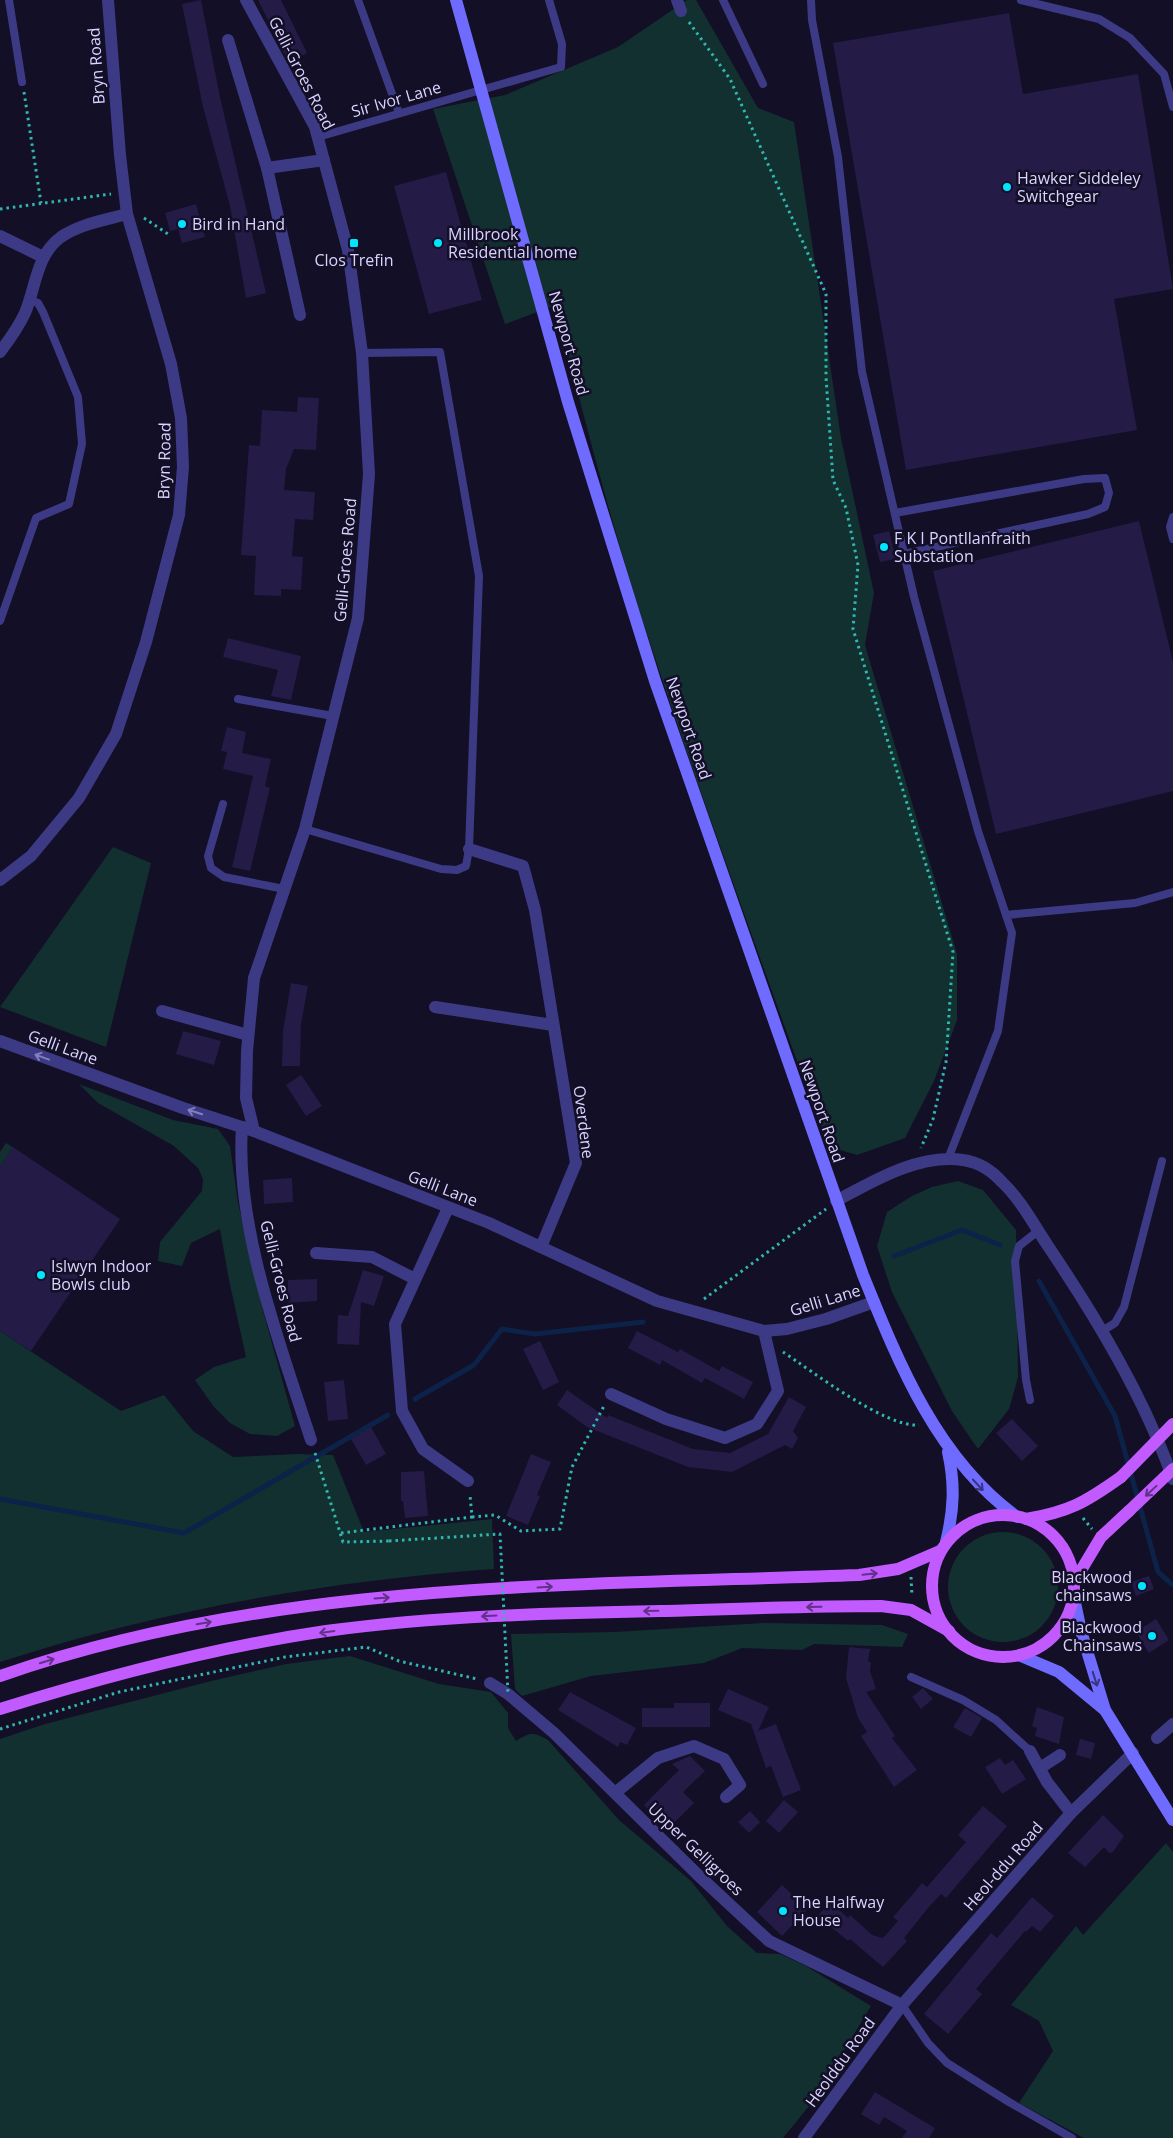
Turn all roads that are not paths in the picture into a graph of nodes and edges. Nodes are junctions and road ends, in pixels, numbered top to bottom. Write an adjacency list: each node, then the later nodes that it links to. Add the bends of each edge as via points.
1 (9, 0): 11 (lane)
2 (108, 0): 19 (street, Bryn Road)
3 (246, 0): 16 (street, Gelli-Groes Road)
4 (358, 0): 15 (lane)
5 (456, 0): 13 (main road, Newport Road)
6 (549, 0): 13 (lane, Sir Ivor Lane, via 562,44 561,67)
7 (723, 0): 12 (lane)
8 (811, 0): 26 (lane, via 838,157 862,372)
9 (1020, 0): 14 (lane, via 1099,18 1130,38 1164,74)
10 (228, 40): 18 (street)
11 (22, 82)
12 (763, 84)
13 (481, 88): 15 (lane, Sir Ivor Lane); 49 (main road, Newport Road, via 568,402 655,681)
14 (1173, 107)
15 (398, 113): 16 (lane, Sir Ivor Lane)
16 (318, 137): 17 (street, Gelli-Groes Road)
17 (324, 160): 18 (street); 25 (street, Gelli-Groes Road, via 348,250)
18 (267, 168): 23 (street)
19 (127, 214): 21 (street, via 62,236); 36 (street, Bryn Road, via 172,364 181,418 179,515 146,642 116,734 79,798 31,856)
20 (0, 236): 21 (street)
21 (43, 258): 22 (street)
22 (30, 300): 24 (street, via 14,334); 30 (lane, via 38,303 43,312 78,397 82,444 69,504 36,518)
23 (300, 315)
24 (0, 352)
25 (362, 353): 32 (street, Gelli-Groes Road, via 369,474 358,618); 35 (lane, via 440,352 479,576)
26 (895, 513): 29 (lane); 29 (lane, via 1084,479 1105,478 1110,493 1105,507 1088,514)
27 (1173, 516): 28 (lane, via 1170,527)
28 (1173, 539)
29 (904, 554): 39 (lane, via 978,832)
30 (0, 620)
31 (238, 699): 32 (lane)
32 (333, 716): 34 (street, Gelli-Groes Road)
33 (223, 804): 37 (lane, via 208,856 211,868 224,877)
34 (305, 829): 35 (lane, via 441,869 457,870 466,866); 37 (street, Gelli-Groes Road)
35 (469, 849): 42 (street, Overdene, via 523,866 535,910)
36 (0, 880)
37 (284, 889): 43 (street, Gelli-Groes Road, via 254,978)
38 (1173, 892): 39 (lane, via 1134,903)
39 (1006, 915): 47 (lane, via 1012,933 998,1031)
40 (435, 1007): 42 (street)
41 (162, 1011): 43 (street)
42 (554, 1025): 52 (street, Overdene, via 576,1163)
43 (248, 1035): 46 (street, Gelli-Groes Road, via 246,1098)
44 (0, 1041): 45 (street, Gelli Lane, one-way to 44)
45 (242, 1127): 46 (street, Gelli Lane); 61 (street, Gelli-Groes Road, via 241,1167 247,1212 280,1344)
46 (254, 1131): 50 (street, Gelli Lane)
47 (948, 1158): 49 (street, via 914,1165); 51 (street, via 977,1163 990,1171 1010,1190)
48 (1162, 1161): 56 (lane, via 1124,1307 1114,1323)
49 (836, 1201): 55 (main road, Newport Road)
50 (448, 1208): 52 (street, Gelli Lane); 54 (street)
51 (1038, 1231): 56 (street); 59 (lane, via 1019,1246 1015,1261)
52 (541, 1247): 57 (street, Gelli Lane, via 657,1301)
53 (316, 1252): 54 (street, via 372,1257)
54 (415, 1279): 65 (street, via 395,1324 402,1411 423,1449)
55 (874, 1302): 57 (street, Gelli Lane); 62 (main road, Newport Road)
56 (1102, 1331): 64 (street, via 1162,1446)
57 (765, 1337): 58 (street, via 778,1391 758,1424 725,1438 666,1419)
58 (611, 1394)
59 (1030, 1400)
60 (1173, 1424): 66 (main road, bridge, via 1121,1477 1076,1506 1052,1514)
61 (311, 1440)
62 (947, 1447): 66 (main road, Newport Road, one-way to 66, via 985,1492); 67 (main road, Newport Road, via 954,1502)
63 (1173, 1469): 68 (main road, one-way to 68, bridge, via 1101,1538)
64 (1173, 1479)
65 (468, 1481)
66 (1021, 1518): 67 (main road, via 978,1520 963,1528); 68 (main road, via 1042,1527 1058,1542 1068,1558)
67 (943, 1546): 70 (main road, via 933,1576 934,1601); 72 (main road, one-way to 67, via 89,1648 186,1626 334,1601 506,1589 860,1576 898,1569)
68 (1074, 1582): 69 (main road)
69 (1074, 1598): 71 (main road, via 1066,1619 1054,1635 1040,1647); 76 (main road, one-way to 76)
70 (949, 1631): 71 (main road, via 985,1655); 75 (main road, one-way to 75, via 910,1610 880,1606 459,1618 327,1631 240,1647 100,1680)
71 (1021, 1656): 76 (main road, via 1064,1675)
72 (0, 1676)
73 (911, 1677): 79 (lane, via 963,1700 996,1720)
74 (490, 1683): 83 (street, Upper Gelligroes, via 554,1733)
75 (0, 1709)
76 (1106, 1710): 80 (main road)
77 (1173, 1724): 78 (street)
78 (1157, 1738)
79 (1030, 1751): 82 (street)
80 (1133, 1753): 85 (street, Heol-ddu Road); 86 (main road)
81 (1060, 1756): 82 (street)
82 (1040, 1768): 85 (street)
83 (615, 1793): 84 (street, via 658,1758 694,1746 724,1759 740,1785); 87 (street, Upper Gelligroes, via 769,1941)
84 (726, 1797)
85 (1071, 1813): 87 (street, Heol-ddu Road)
86 (1173, 1820)
87 (902, 2005): 88 (street, Heolddu Road); 89 (lane, via 928,2043 947,2063)
88 (804, 2138)
89 (1072, 2138)

